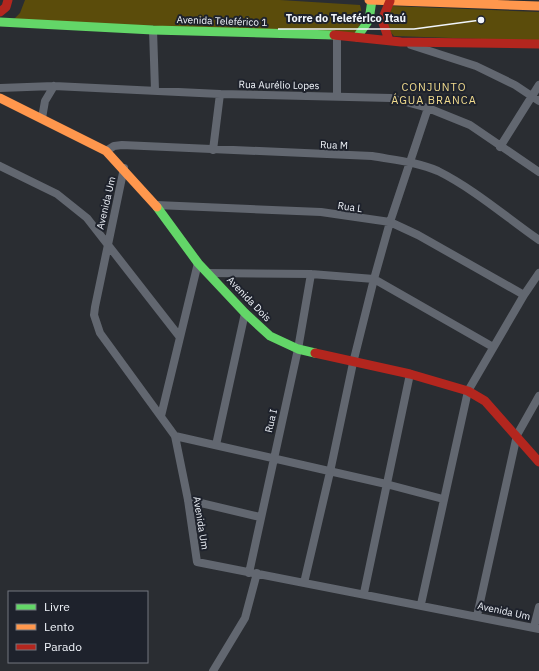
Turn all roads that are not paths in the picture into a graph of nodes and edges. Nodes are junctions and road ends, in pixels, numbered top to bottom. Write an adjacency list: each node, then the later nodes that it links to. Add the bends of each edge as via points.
1 (8, 0): 7 (main road, via 6,7)
2 (371, 0): 3 (main road); 11 (main road, via 369,20)
3 (390, 1): 4 (main road); 12 (main road, via 382,14 383,29)
4 (428, 1): 5 (main road)
5 (485, 2): 6 (main road)
6 (539, 6)
7 (0, 12)
8 (0, 22): 9 (main road, Avenida Teleférico 1)
9 (153, 30): 10 (main road, Avenida Teleférico 1); 20 (street)
10 (337, 35): 11 (main road, Avenida Teleférico 1); 22 (street)
11 (357, 37): 12 (main road, Avenida Teleférico 1)
12 (389, 40): 13 (main road, Avenida Teleférico 1)
13 (401, 42): 14 (main road, Avenida Teleférico 1); 16 (street)
14 (447, 43): 15 (main road, Avenida Teleférico 1); 16 (street, via 450,54)
15 (539, 44)
16 (455, 59): 24 (street, via 495,75)
17 (539, 85): 24 (street)
18 (54, 86): 19 (street, Rua Aurélio Lopes); 20 (street, Rua Aurélio Lopes); 26 (street, via 45,101)
19 (0, 88)
20 (156, 90): 21 (street, Rua Aurélio Lopes)
21 (220, 94): 22 (street, Rua Aurélio Lopes); 28 (street)
22 (337, 96): 25 (street, Rua Aurélio Lopes, via 391,98)
23 (0, 98): 26 (main road, Avenida Dois)
24 (536, 99): 27 (street)
25 (428, 108): 27 (street, Rua Aurélio Lopes, via 470,125); 30 (street)
26 (42, 118): 29 (main road, Avenida Dois)
27 (500, 147): 33 (street, Rua Aurélio Lopes)
28 (213, 150): 29 (street, Rua M, via 122,145); 30 (street, Rua M, via 372,156)
29 (106, 151): 32 (main road, Avenida Dois)
30 (409, 162): 35 (street); 36 (street, Rua M, via 437,171 462,184)
31 (0, 166): 37 (street, via 57,194 73,205 87,218)
32 (124, 168): 34 (main road, Avenida Dois); 37 (street, Avenida Um)
33 (539, 172)
34 (156, 205): 35 (street, Rua L, via 321,212); 38 (main road, Avenida Dois)
35 (390, 222): 42 (street); 43 (street, Rua L)
36 (539, 240)
37 (107, 244): 45 (street); 52 (street, Avenida Um, via 94,315 96,324)
38 (198, 263): 39 (main road, Avenida Dois); 45 (street)
39 (208, 273): 41 (street); 44 (main road, Avenida Dois)
40 (539, 273): 43 (street)
41 (311, 274): 42 (street); 47 (street, Rua I)
42 (374, 279): 46 (street); 48 (street)
43 (524, 295): 46 (street)
44 (245, 313): 47 (main road, Avenida Dois, via 270,336); 55 (street)
45 (179, 336): 52 (street)
46 (493, 347): 50 (street)
47 (298, 349): 48 (main road, Avenida Dois); 56 (street, Rua I)
48 (353, 363): 49 (main road, Avenida Dois); 58 (street)
49 (410, 374): 50 (main road, Avenida Dois); 59 (street)
50 (468, 390): 53 (main road, Avenida Dois, via 486,401); 60 (street)
51 (539, 396): 53 (street)
52 (161, 416): 54 (street, Avenida Um)
53 (517, 435): 57 (main road, Avenida Dois); 68 (street)
54 (175, 436): 55 (street); 61 (street, Avenida Um)
55 (216, 445): 56 (street)
56 (273, 460): 58 (street); 62 (street, Rua I)
57 (539, 462)
58 (330, 472): 59 (street); 64 (street)
59 (386, 484): 60 (street); 65 (street)
60 (443, 499): 66 (street)
61 (188, 500): 62 (street); 63 (street, Avenida Um, via 197,562)
62 (260, 517): 63 (street, Rua I)
63 (253, 573): 64 (street, Avenida Um); 70 (street, Rua I, via 245,618)
64 (304, 583): 65 (street, Avenida Um)
65 (364, 593): 66 (street, Avenida Um)
66 (421, 604): 68 (street, Avenida Um)
67 (539, 607): 69 (street)
68 (477, 616): 69 (street, Avenida Um)
69 (536, 628)
70 (213, 671)

